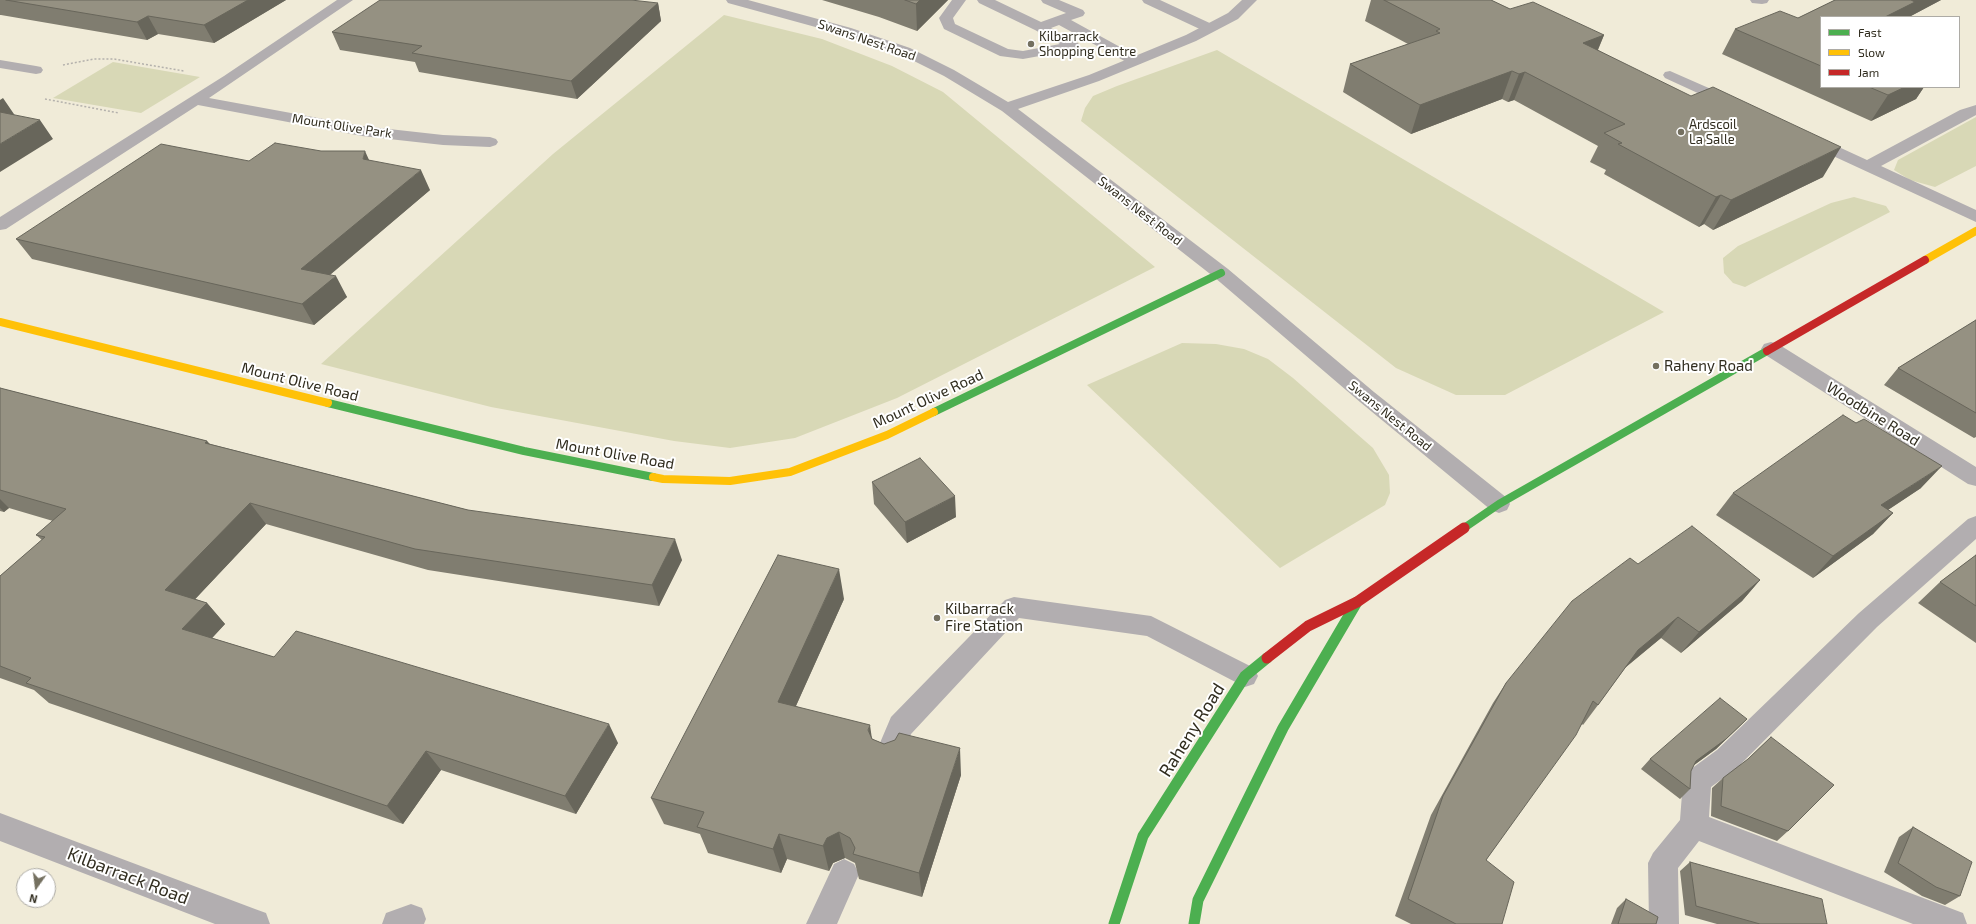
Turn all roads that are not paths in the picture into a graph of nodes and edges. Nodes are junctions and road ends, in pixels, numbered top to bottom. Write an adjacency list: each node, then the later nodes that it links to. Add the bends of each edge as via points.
1 (346, 0): 19 (street)
2 (733, 0): 20 (street, Swans Nest Road, via 846,31 905,51 949,73)
3 (959, 0): 13 (street, via 946,18 949,26 1006,53 1023,55 1073,46)
4 (984, 0): 13 (street)
5 (1048, 0): 12 (street, via 1078,13)
6 (1149, 0): 11 (street)
7 (1181, 0): 11 (street)
8 (1250, 0): 14 (street, via 1233,16)
9 (1757, 0): 10 (street)
10 (1762, 0)
11 (1168, 9): 14 (street)
12 (1061, 20): 13 (street); 15 (street)
13 (1040, 28)
14 (1209, 28): 15 (street)
15 (1135, 61): 20 (street)
16 (0, 64): 17 (street)
17 (36, 70)
18 (1670, 75): 22 (street)
19 (195, 100): 24 (street, Mount Olive Park, via 362,131 443,140); 27 (street)
20 (1007, 108): 29 (street, Swans Nest Road)
21 (1976, 110): 25 (street, via 1965,113)
22 (1748, 111)
23 (1798, 134): 25 (street)
24 (490, 142)
25 (1869, 166): 26 (street)
26 (1976, 217)
27 (0, 225)
28 (1976, 230): 31 (main road, Raheny Road)
29 (1220, 273): 30 (main road, Mount Olive Road, via 887,435 790,472 730,481 664,479 524,451); 33 (street, Swans Nest Road)
30 (0, 322)
31 (1771, 350): 32 (street, Woodbine Road); 33 (main road, Raheny Road)
32 (1976, 478)
33 (1499, 504): 35 (main road, Raheny Road)
34 (1976, 525): 38 (street, via 1868,620 1727,759 1697,781)
35 (1357, 602): 36 (main road, Raheny Road, via 1308,626); 44 (main road, Raheny Road, via 1283,728 1198,900)
36 (1245, 676): 37 (street, via 1151,626 1014,607 900,726); 43 (main road, Raheny Road, via 1144,836)
37 (888, 756)
38 (1694, 825): 45 (street, via 1663,863); 46 (street)
39 (0, 827): 41 (street, Kilbarrack Road)
40 (844, 874): 42 (street)
41 (255, 924)
42 (821, 924)
43 (1114, 924)
44 (1194, 924)
45 (1664, 924)
46 (1952, 924)

